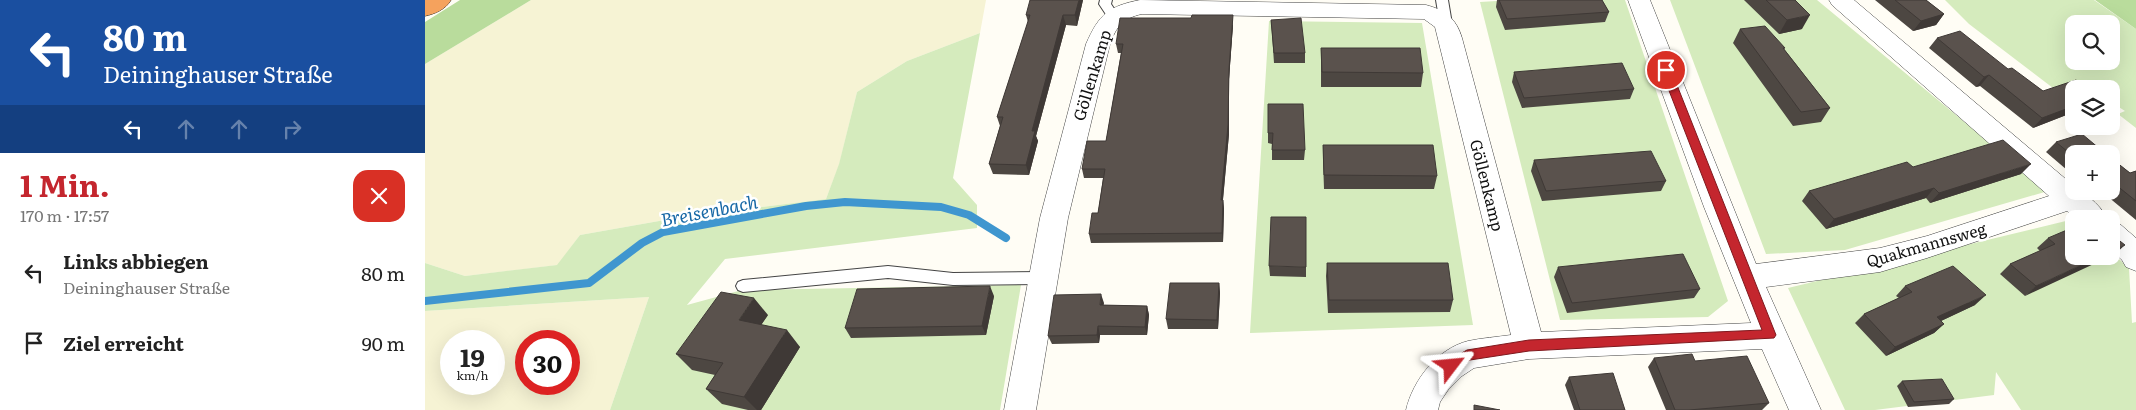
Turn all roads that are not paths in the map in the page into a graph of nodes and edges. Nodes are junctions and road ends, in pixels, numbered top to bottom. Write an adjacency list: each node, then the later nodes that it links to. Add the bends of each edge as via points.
1 (439, 0): 7 (highway)
2 (1639, 0): 16 (street)
3 (1840, 0): 9 (street)
4 (1173, 4): 5 (street, Göllenkamp); 6 (street, Göllenkamp, via 1125,10)
5 (1242, 5): 8 (street, Göllenkamp, via 1425,12 1437,16)
6 (1109, 8): 17 (street, Göllenkamp, via 1073,138)
7 (425, 9)
8 (1444, 12): 20 (street, Göllenkamp)
9 (2065, 194)
10 (2068, 200): 16 (street, Quakmannsweg, via 1880,260)
11 (2072, 200): 12 (street)
12 (2084, 210)
13 (2120, 241): 14 (street)
14 (2136, 254): 15 (street)
15 (2136, 259)
16 (1747, 277): 19 (street)
17 (1042, 278): 18 (lane, via 953,278 888,272); 21 (street, Göllenkamp)
18 (743, 286)
19 (1770, 335): 20 (street); 23 (street)
20 (1529, 346): 22 (street, via 1467,355 1437,380 1425,397)
21 (1020, 410)
22 (1422, 410)
23 (1805, 410)

